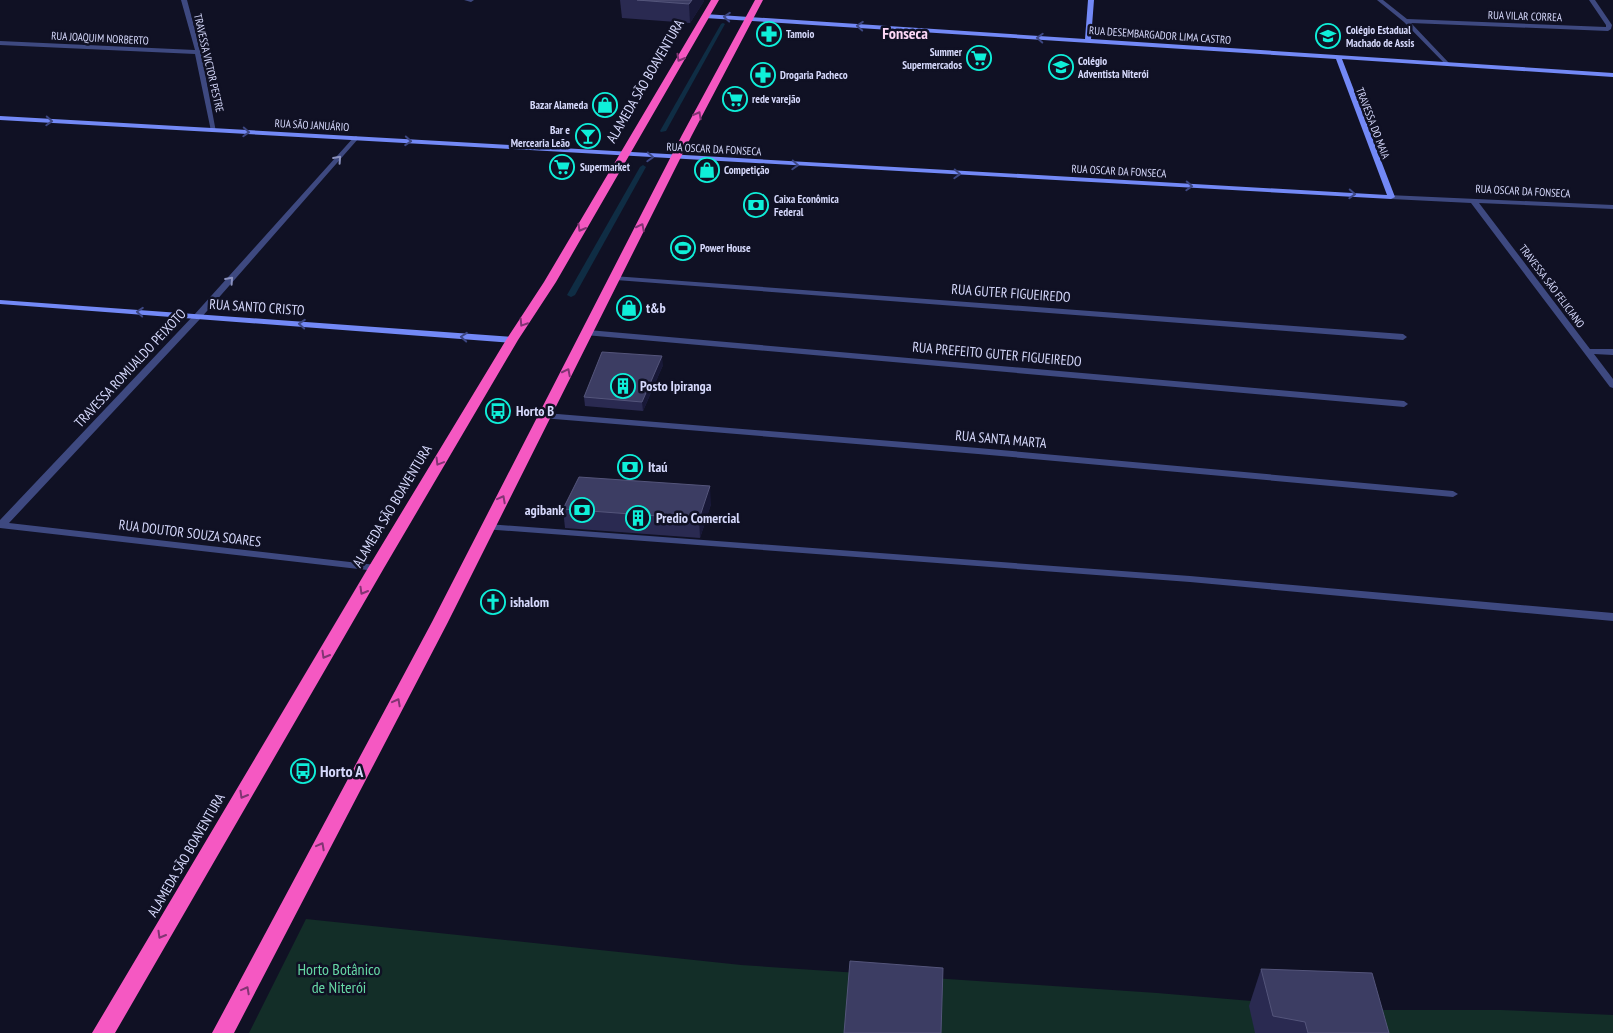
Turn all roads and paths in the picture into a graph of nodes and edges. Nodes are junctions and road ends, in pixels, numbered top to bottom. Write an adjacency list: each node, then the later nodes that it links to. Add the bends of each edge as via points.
1 (184, 0): 14 (street, TRAVESSA VICTOR PESTRE)
2 (467, 0): 3 (street)
3 (471, 0)
4 (715, 0): 9 (highway, ALAMEDA SÃO BOAVENTURA)
5 (759, 0): 10 (highway)
6 (1091, 0): 12 (street)
7 (1380, 0): 11 (street)
8 (1592, 0): 11 (street, RUA VILAR CORREA, via 1609,25 1608,29)
9 (705, 16): 10 (street, RUA DESEMBARGADOR LIMA CASTRO, one-way to 9); 21 (highway, ALAMEDA SÃO BOAVENTURA, one-way to 21)
10 (749, 19): 12 (street, RUA DESEMBARGADOR LIMA CASTRO, one-way to 10); 22 (highway, one-way to 10)
11 (1406, 21): 16 (street)
12 (1088, 41): 15 (street, RUA DESEMBARGADOR LIMA CASTRO)
13 (0, 43): 14 (street, RUA JOAQUIM NORBERTO)
14 (198, 52): 19 (street, TRAVESSA VICTOR PESTRE)
15 (1338, 58): 16 (street, RUA DESEMBARGADOR LIMA CASTRO); 23 (street, TRAVESSA DO MAIA)
16 (1447, 64): 17 (street, RUA DESEMBARGADOR LIMA CASTRO)
17 (1613, 75)
18 (0, 118): 19 (street, RUA SÃO JANUÁRIO, one-way to 19)
19 (214, 131): 20 (street, RUA SÃO JANUÁRIO, one-way to 20)
20 (356, 138): 21 (street, RUA SÃO JANUÁRIO, one-way to 21); 28 (street, TRAVESSA ROMUALDO PEIXOTO, one-way to 20)
21 (624, 156): 22 (street, RUA OSCAR DA FONSECA, one-way to 22); 31 (highway, ALAMEDA SÃO BOAVENTURA, one-way to 31)
22 (676, 159): 23 (street, RUA OSCAR DA FONSECA, one-way to 23); 26 (highway, one-way to 22)
23 (1391, 196): 24 (street, RUA OSCAR DA FONSECA)
24 (1473, 200): 25 (street, RUA OSCAR DA FONSECA); 32 (street, TRAVESSA SÃO FELICIANO)
25 (1613, 207)
26 (616, 278): 29 (highway); 30 (street, RUA GUTER FIGUEIREDO)
27 (0, 302): 28 (street, RUA SANTO CRISTO, one-way to 27)
28 (198, 317): 31 (street, RUA SANTO CRISTO, one-way to 28); 38 (street, TRAVESSA ROMUALDO PEIXOTO)
29 (588, 333): 35 (street, RUA PREFEITO GUTER FIGUEIREDO); 36 (highway, one-way to 29)
30 (1403, 337)
31 (512, 340): 40 (highway, ALAMEDA SÃO BOAVENTURA, one-way to 40)
32 (1586, 351): 33 (street); 34 (street, TRAVESSA SÃO FELICIANO)
33 (1613, 352)
34 (1613, 385)
35 (1404, 404)
36 (545, 416): 37 (street, RUA SANTA MARTA); 39 (highway, one-way to 36)
37 (1453, 494)
38 (1, 525): 40 (street, RUA DOUTOR SOUZA SOARES)
39 (487, 527): 41 (street, via 1190,578); 43 (highway, one-way to 39)
40 (376, 568): 42 (highway, ALAMEDA SÃO BOAVENTURA, one-way to 42)
41 (1613, 617)
42 (103, 1033)
43 (223, 1033)

